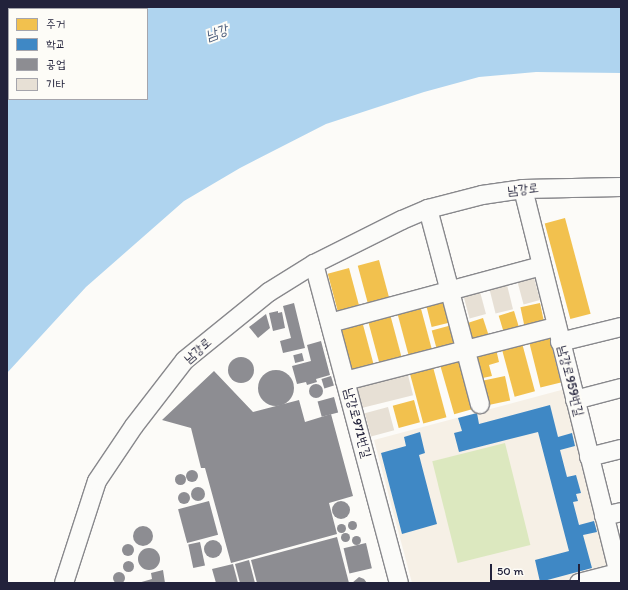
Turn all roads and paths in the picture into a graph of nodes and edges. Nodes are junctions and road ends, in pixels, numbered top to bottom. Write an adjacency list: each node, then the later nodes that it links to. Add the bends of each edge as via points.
1 (621, 187): 2 (street, 남강로)
2 (523, 189): 3 (street, 남강로, via 482,195); 5 (street, 남강로959번길)
3 (428, 210): 4 (street, 남강로, via 402,220); 6 (street)
4 (314, 264): 7 (street, 남강로971번길); 19 (street, 남강로, via 269,292 185,360 134,426 97,481)
5 (541, 266): 6 (street); 9 (street, 남강로959번길)
6 (450, 291): 7 (street); 10 (street)
7 (330, 324): 11 (street, 남강로971번길)
8 (621, 327): 9 (street)
9 (558, 335): 10 (street); 13 (street, 남강로959번길)
10 (466, 350): 11 (street); 14 (street)
11 (345, 381): 20 (street, 남강로971번길)
12 (621, 388): 13 (street)
13 (575, 400): 16 (street, 남강로959번길)
14 (480, 404)
15 (621, 449): 16 (street)
16 (589, 457): 17 (street, 남강로959번길)
17 (613, 514): 18 (street, 남강로959번길)
18 (620, 573): 21 (street)
19 (64, 583)
20 (399, 583)
21 (579, 583)

